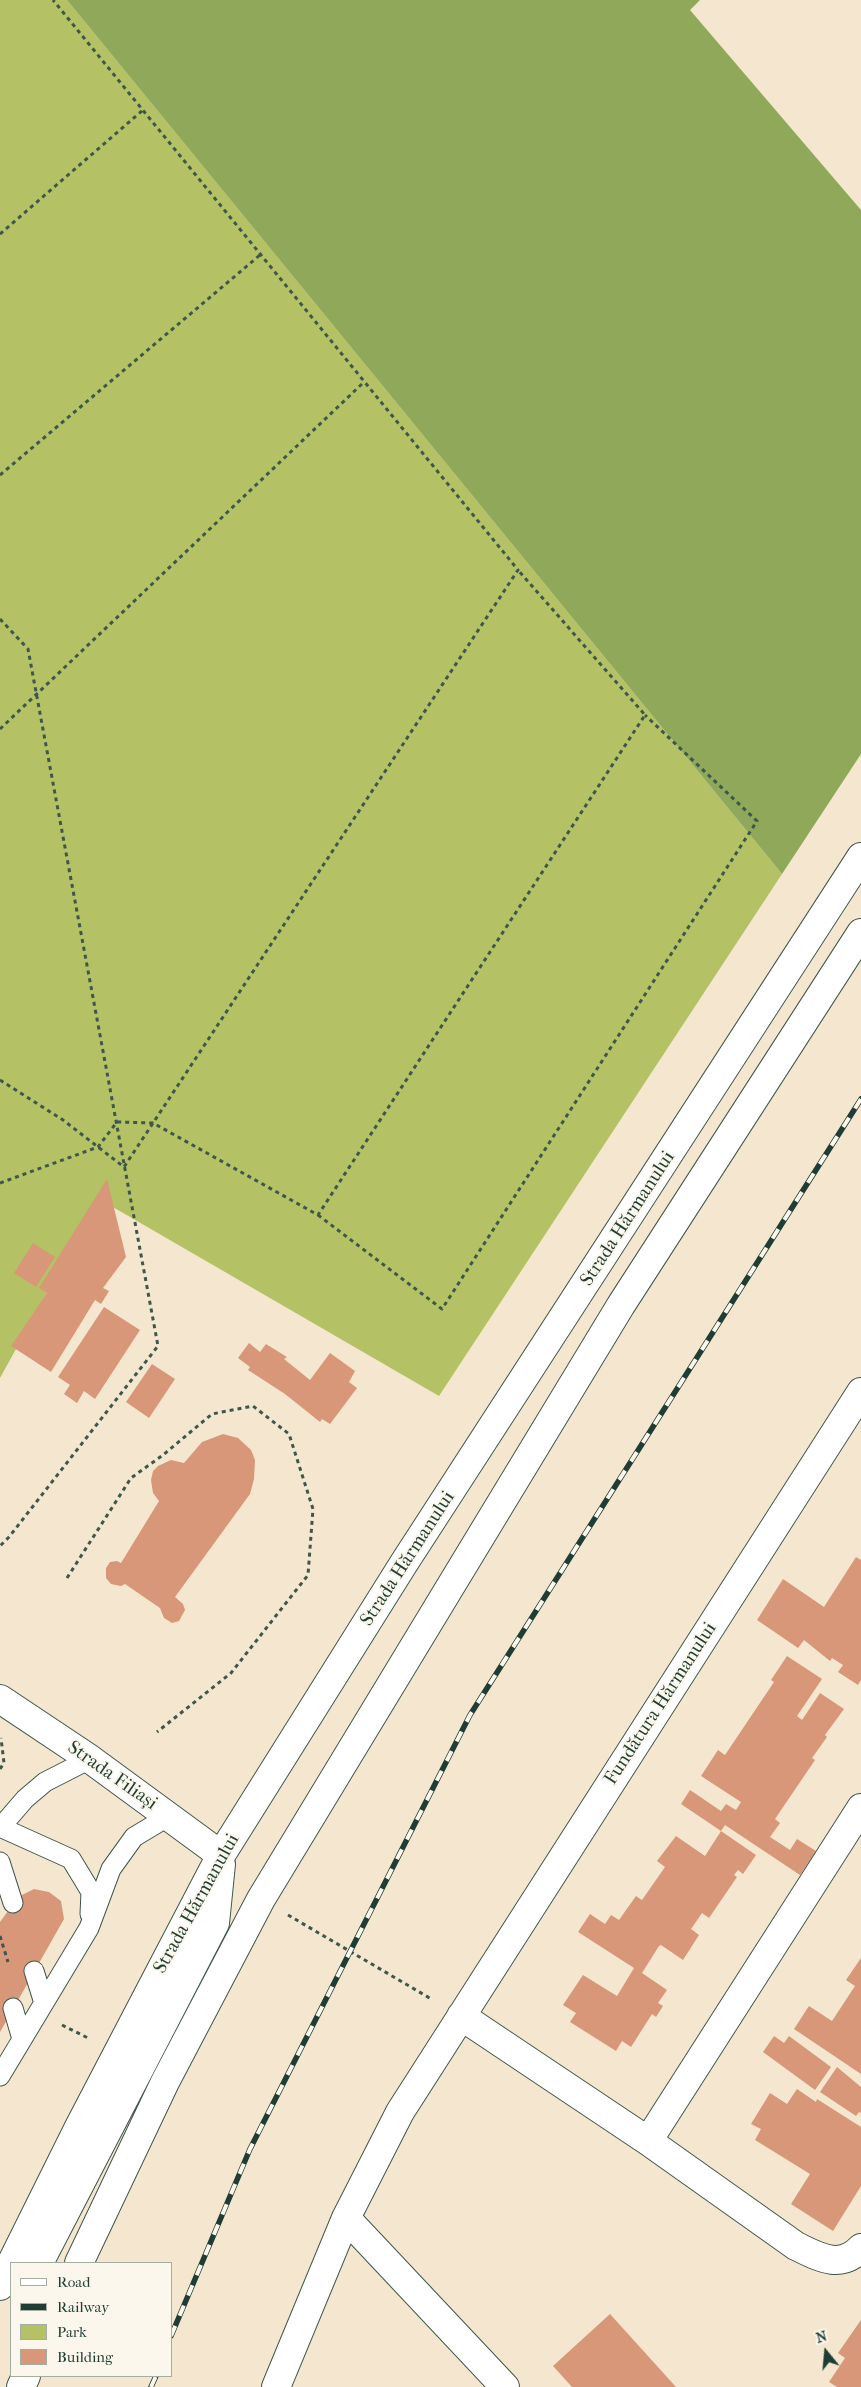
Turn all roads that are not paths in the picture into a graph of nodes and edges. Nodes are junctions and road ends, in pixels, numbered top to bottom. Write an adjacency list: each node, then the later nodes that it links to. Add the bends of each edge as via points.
1 (861, 857): 9 (main road, Strada Hărmanului, via 404,1562)
2 (861, 933): 24 (main road, via 621,1305 262,1899 165,2082)
3 (861, 1392): 16 (main road, Fundătura Hărmanului)
4 (0, 1699): 5 (main road, Strada Filiași)
5 (90, 1759): 7 (main road, Strada Filiași); 8 (lane, via 45,1782)
6 (861, 1808): 19 (main road)
7 (169, 1816): 9 (main road, Strada Filiași); 12 (lane, via 134,1837 111,1869)
8 (0, 1827): 12 (lane, via 70,1859 91,1892)
9 (221, 1855): 22 (main road, Strada Hărmanului); 23 (main road, via 214,1923)
10 (0, 1862): 11 (lane)
11 (13, 1903)
12 (89, 1928): 14 (lane)
13 (34, 1971): 14 (lane)
14 (44, 2003): 17 (lane)
15 (13, 2008): 17 (lane)
16 (461, 2016): 19 (main road); 20 (main road, Fundătura Hărmanului, via 400,2112)
17 (22, 2039): 18 (lane)
18 (0, 2076)
19 (648, 2141): 21 (main road, via 796,2246 819,2257 838,2261)
20 (346, 2218): 27 (main road, Fundătura Hărmanului); 28 (main road)
21 (861, 2248)
22 (12, 2262)
23 (41, 2262)
24 (79, 2262)
25 (10, 2266): 26 (main road, Strada Hărmanului)
26 (0, 2286)
27 (276, 2387)
28 (505, 2387)

